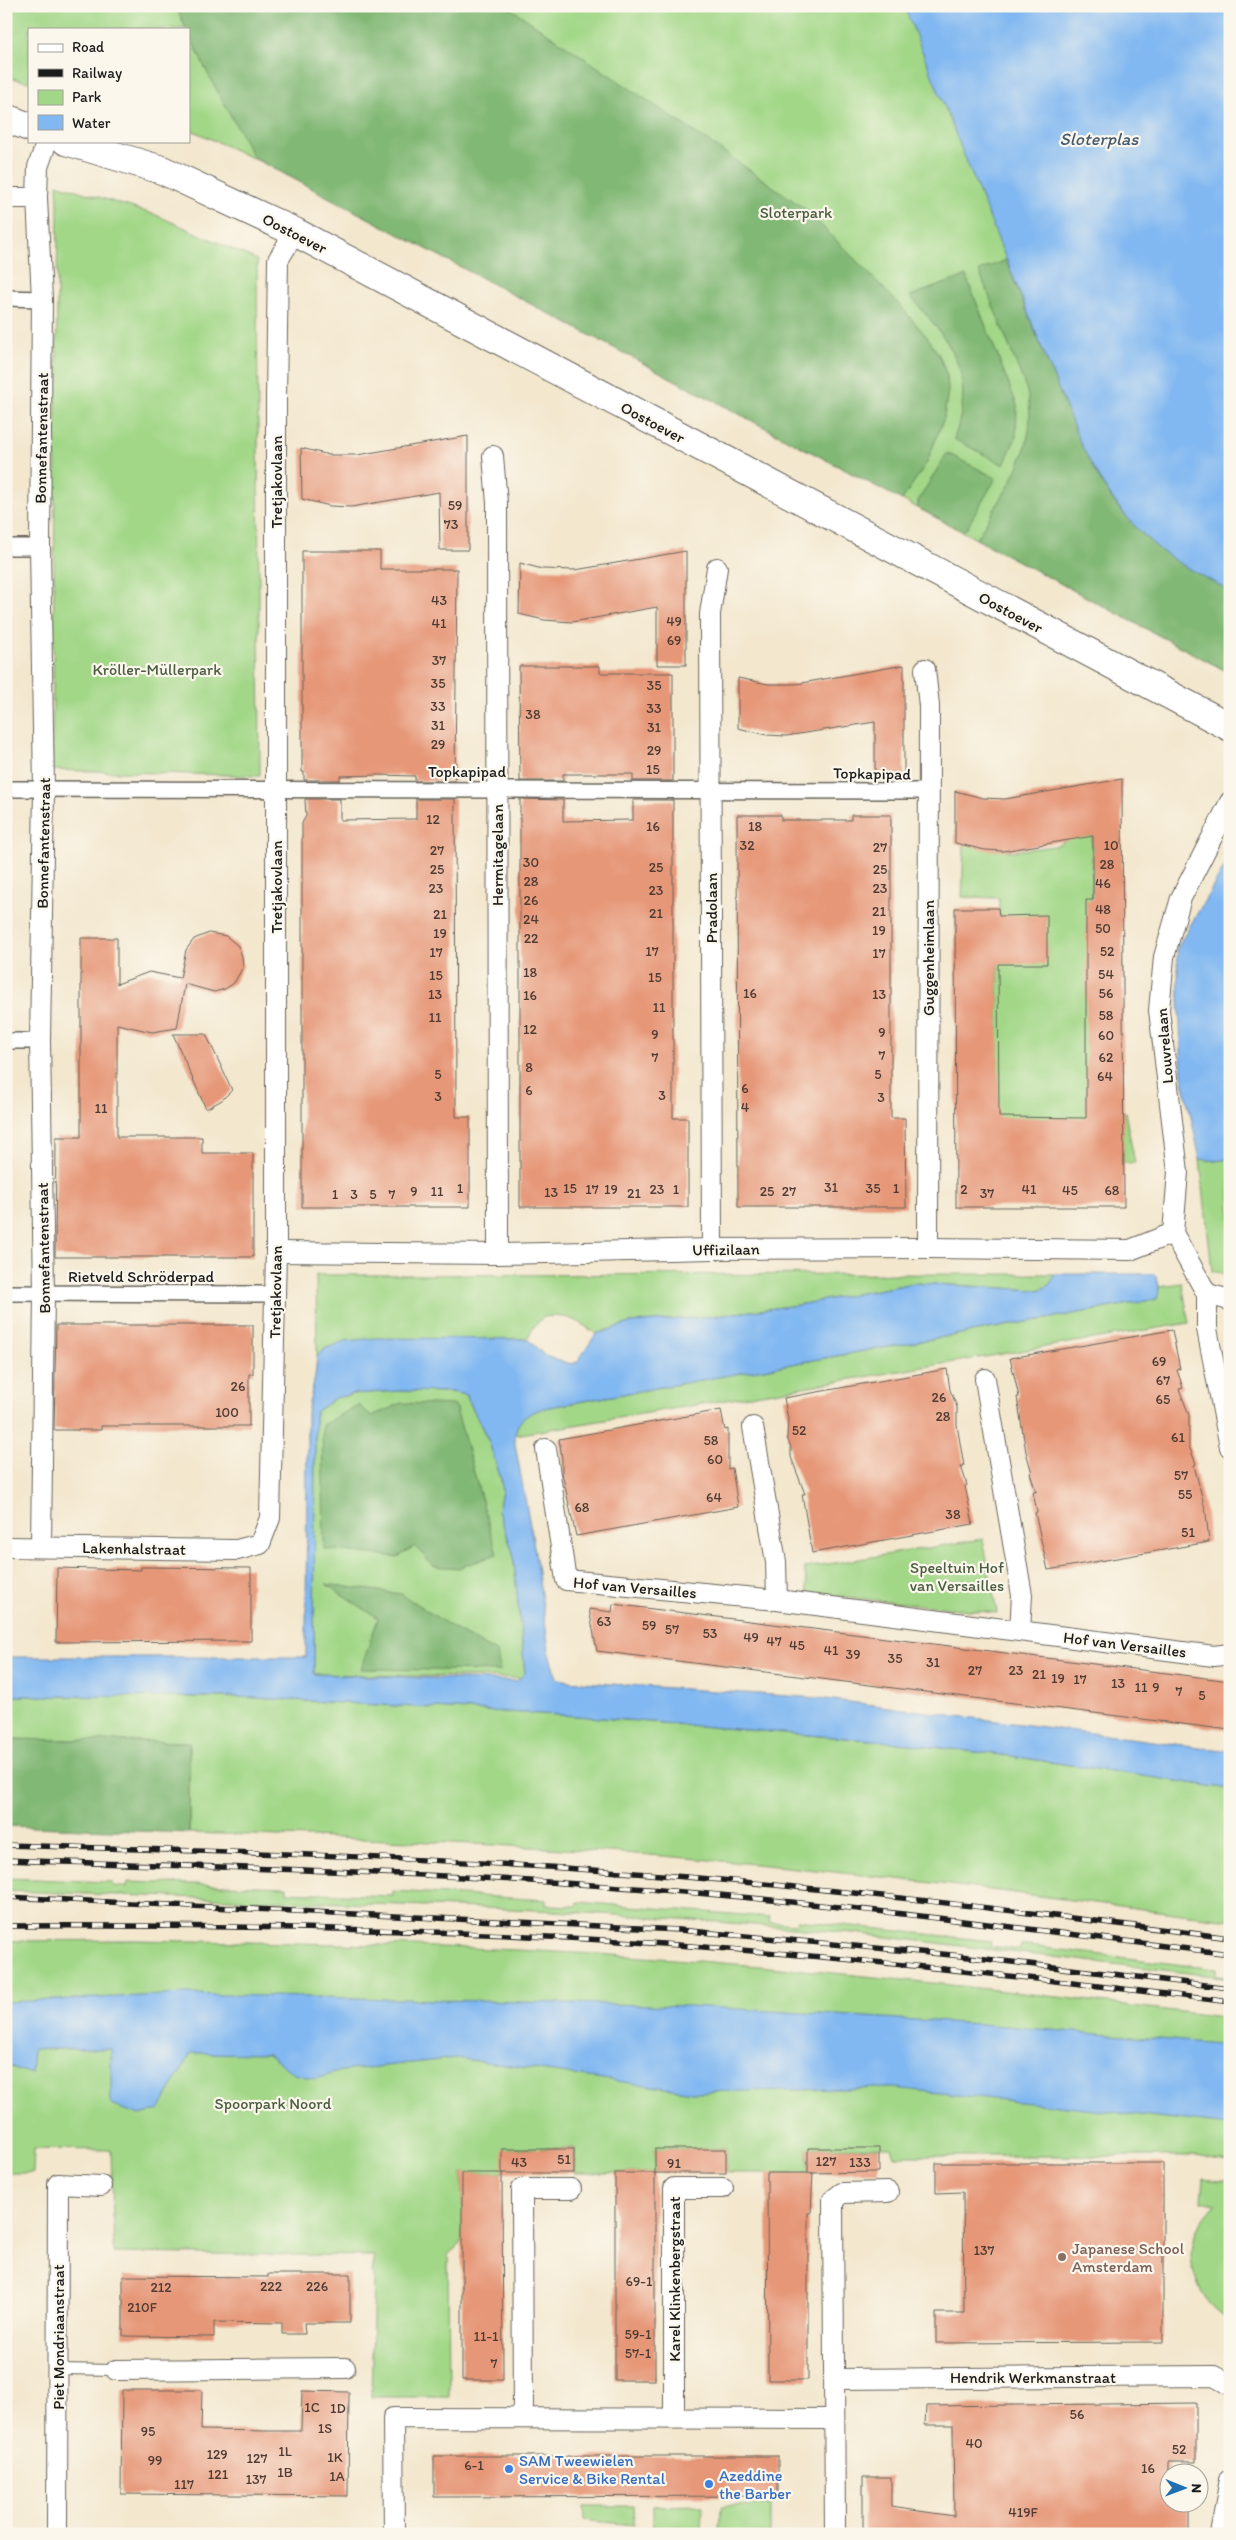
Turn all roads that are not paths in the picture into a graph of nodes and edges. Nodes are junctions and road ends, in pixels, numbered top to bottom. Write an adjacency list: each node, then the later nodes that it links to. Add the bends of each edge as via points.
1 (6, 118): 2 (main road)
2 (28, 127)
3 (6, 134): 4 (main road)
4 (28, 135)
5 (47, 142): 8 (street, Bonnefantenstraat, via 38,167)
6 (69, 142): 9 (main road, Oostoever, via 162,170)
7 (6, 198): 8 (street)
8 (38, 198): 11 (street, Bonnefantenstraat)
9 (295, 232): 17 (main road, Oostoever); 21 (street, Tretjakovlaan, via 278,260)
10 (6, 298): 11 (street)
11 (42, 299): 14 (street, Bonnefantenstraat)
12 (493, 456): 18 (street, Hermitagelaan)
13 (6, 547): 14 (street)
14 (40, 547): 20 (street, Bonnefantenstraat)
15 (717, 568): 22 (street, Pradolaan, via 710,614)
16 (925, 669): 23 (street, Guggenheimlaan, via 930,706)
17 (1230, 727)
18 (497, 788): 21 (street, Topkapipad); 22 (street, Topkapipad); 31 (street, Hermitagelaan)
19 (6, 789): 20 (street, Topkapipad)
20 (44, 789): 21 (street, Topkapipad); 26 (street, Bonnefantenstraat)
21 (276, 789): 30 (street, Tretjakovlaan)
22 (711, 789): 23 (street, Topkapipad); 29 (street, Pradolaan)
23 (928, 791): 28 (street, Guggenheimlaan)
24 (1230, 802): 27 (street, Louvrelaan, via 1181,898 1164,957 1159,1010 1178,1172)
25 (6, 1041): 26 (street)
26 (40, 1041): 33 (street, Bonnefantenstraat)
27 (1173, 1233): 28 (street, Uffizilaan, via 1130,1250); 35 (street)
28 (928, 1248): 29 (street, Uffizilaan)
29 (712, 1249): 31 (street, Uffizilaan)
30 (276, 1252): 31 (street, Uffizilaan); 34 (street, Tretjakovlaan)
31 (498, 1254)
32 (6, 1293): 33 (street, Rietveld Schröderpad)
33 (44, 1293): 34 (street, Rietveld Schröderpad); 42 (street, Bonnefantenstraat)
34 (275, 1294): 41 (street, Tretjakovlaan, via 270,1518)
35 (1207, 1294): 36 (street); 39 (street, via 1208,1329)
36 (1230, 1300)
37 (985, 1379): 45 (street, via 1022,1595)
38 (753, 1427): 44 (street, via 776,1562)
39 (1230, 1447)
40 (546, 1450): 44 (street, Hof van Versailles, via 566,1580)
41 (260, 1544): 42 (street, Lakenhalstraat, via 237,1550)
42 (40, 1546): 43 (street, Lakenhalstraat)
43 (6, 1547)
44 (777, 1600): 45 (street, Hof van Versailles)
45 (1020, 1631): 46 (street, Hof van Versailles, via 1214,1656)
46 (1230, 1654)
47 (102, 2186): 52 (street, Piet Mondriaanstraat, via 58,2184)
48 (723, 2188): 57 (street, Karel Klinkenbergstraat, via 674,2188)
49 (571, 2189): 56 (street, via 522,2190)
50 (888, 2192): 54 (street, via 842,2193 832,2200)
51 (346, 2368): 53 (street)
52 (58, 2369): 53 (lane); 60 (street, Piet Mondriaanstraat)
53 (116, 2370)
54 (834, 2379): 55 (street, Hendrik Werkmanstraat, via 1214,2376); 58 (street)
55 (1230, 2384)
56 (523, 2418): 57 (street); 61 (street, via 394,2418)
57 (674, 2418): 58 (street)
58 (834, 2419): 62 (street)
59 (1230, 2479): 63 (street)
60 (58, 2534)
61 (394, 2534)
62 (835, 2534)
63 (1220, 2534)

